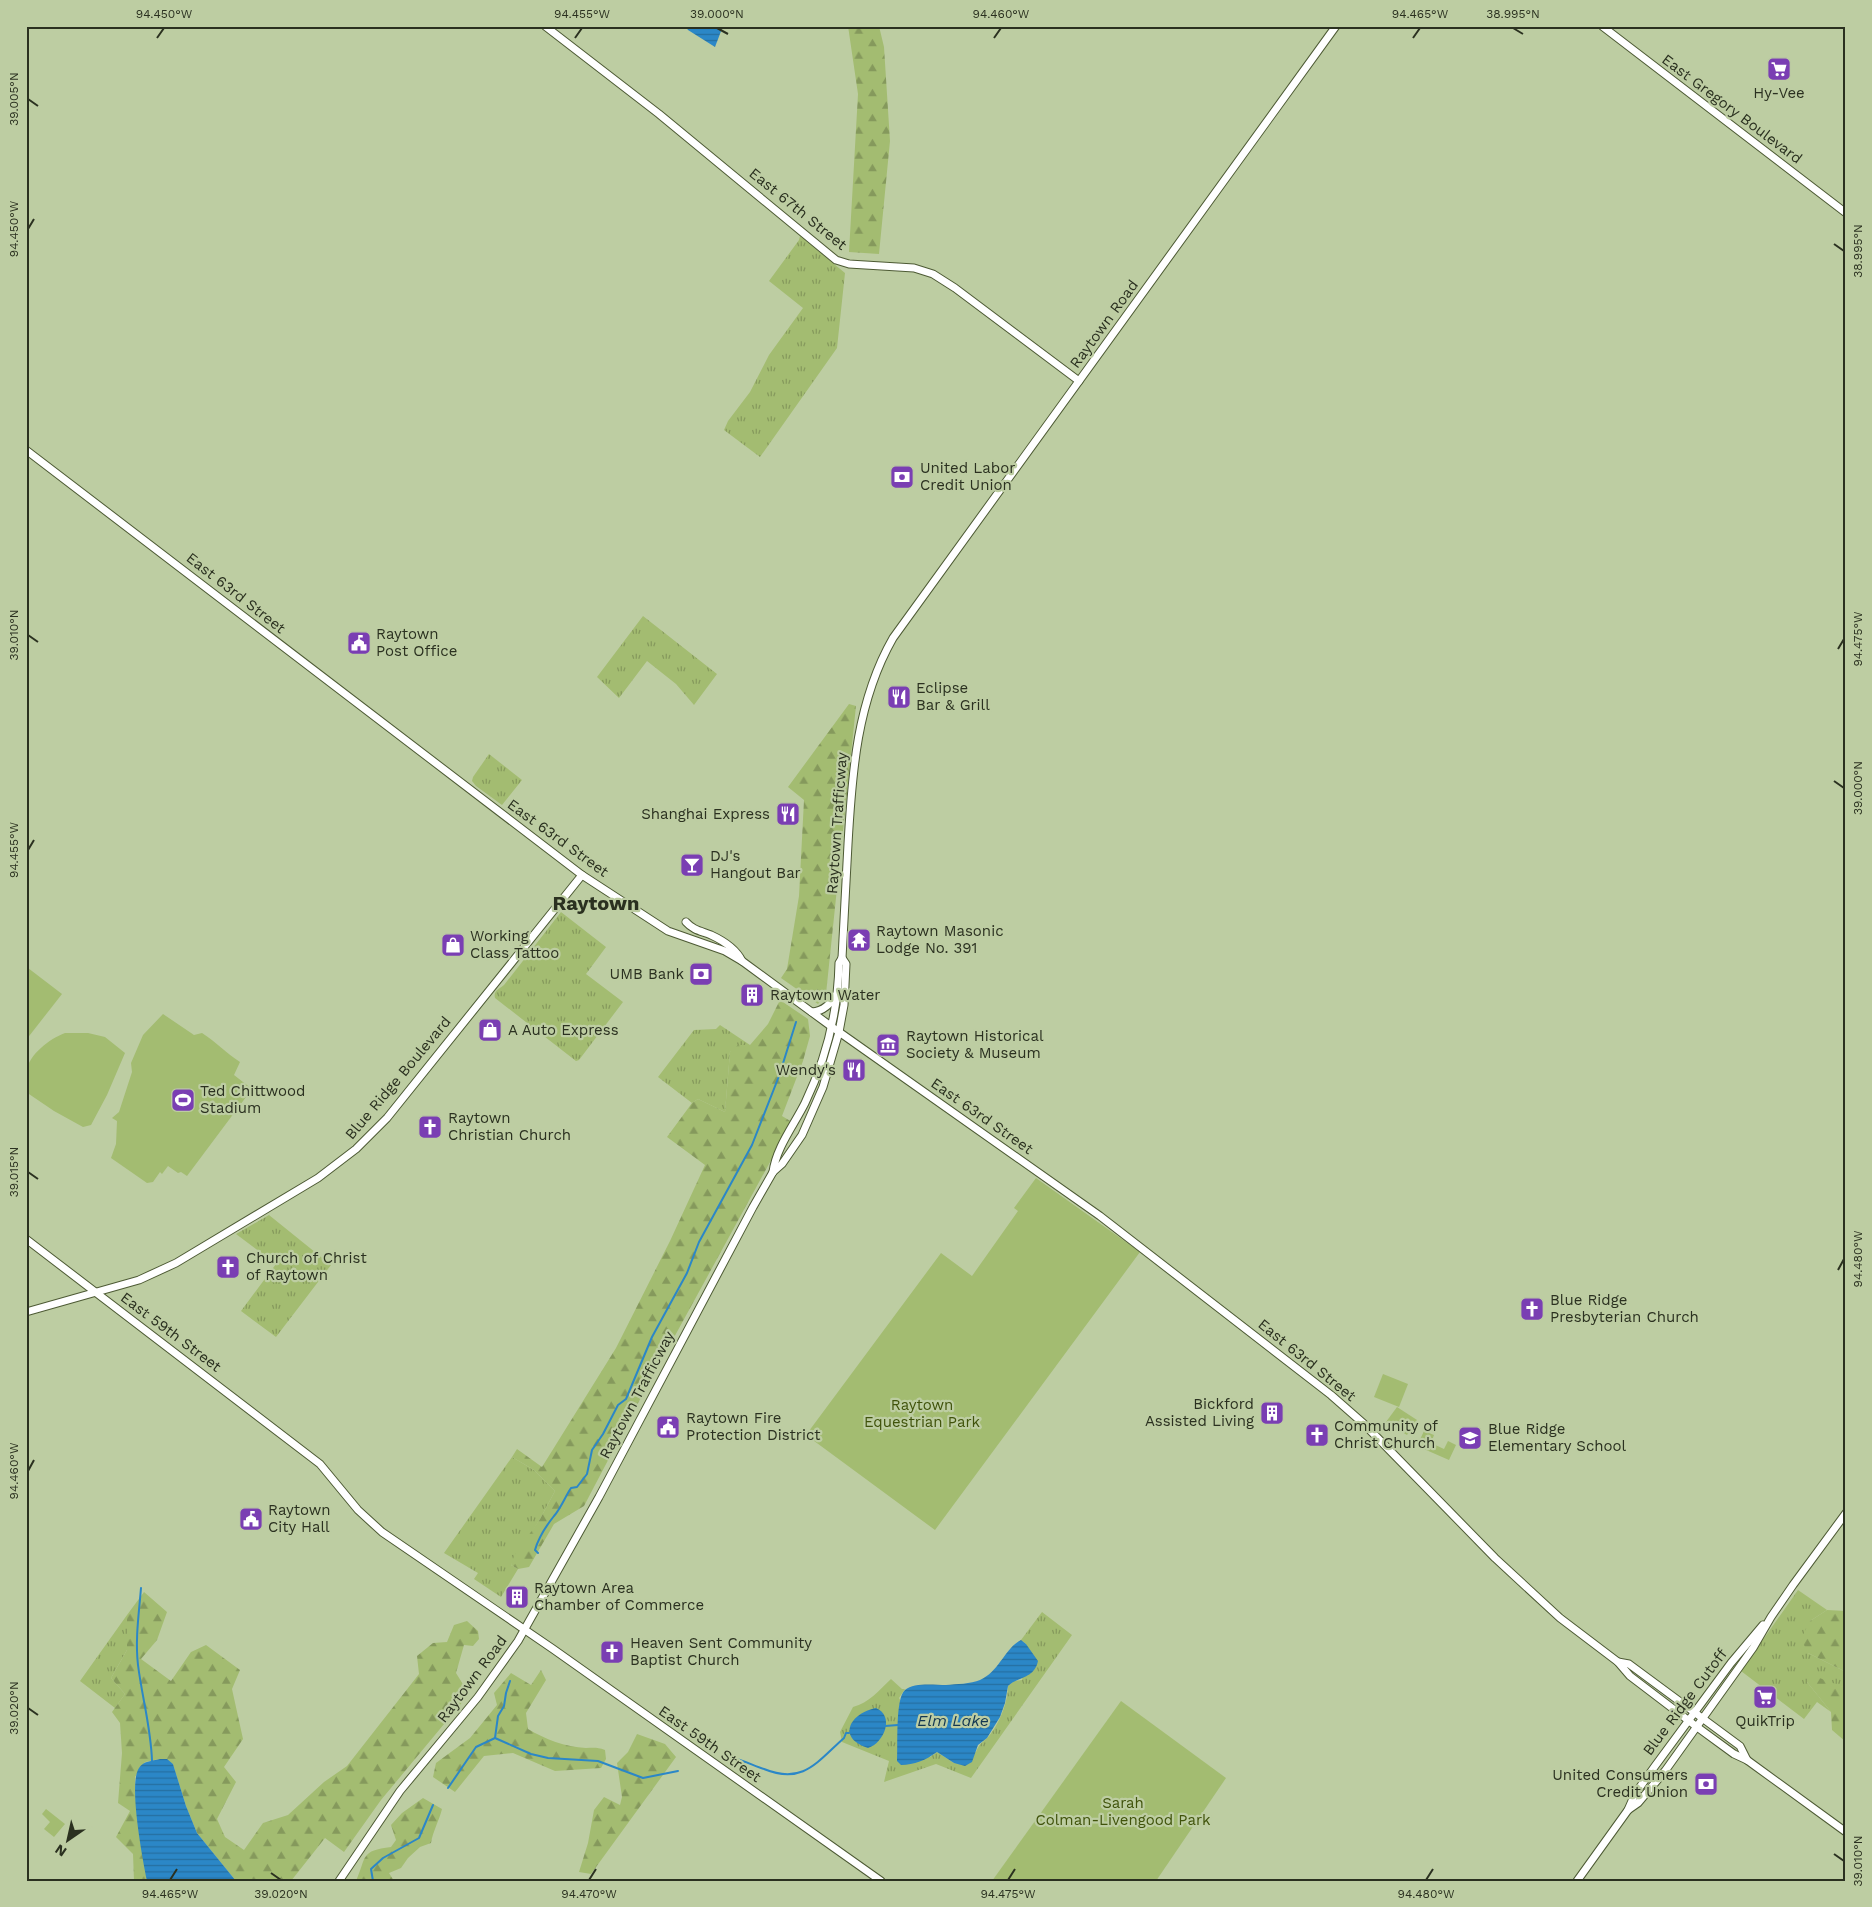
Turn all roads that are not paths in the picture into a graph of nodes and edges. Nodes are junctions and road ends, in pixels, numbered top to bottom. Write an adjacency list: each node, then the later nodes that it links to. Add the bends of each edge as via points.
1 (545, 26): 5 (main road, East 67th Street, via 659,114 836,260 849,264 914,268 933,274)
2 (1336, 26): 5 (main road, Raytown Road)
3 (1602, 26): 4 (main road, East Gregory Boulevard)
4 (1846, 213)
5 (1079, 381): 7 (main road, Raytown Road)
6 (26, 450): 8 (main road, East 63rd Street)
7 (894, 638): 10 (main road, Raytown Trafficway, via 877,671 857,740 851,782)
8 (582, 875): 11 (main road, East 63rd Street, via 668,931 720,948); 17 (main road, Blue Ridge Boulevard, via 387,1118 356,1149 318,1178 176,1263 139,1280)
9 (686, 922): 11 (main road, via 728,946 738,953)
10 (842, 958): 12 (main road, Raytown Trafficway); 14 (main road, Raytown Trafficway, via 846,964 846,982)
11 (742, 961): 13 (main road, East 63rd Street)
12 (837, 994): 13 (main road, via 827,1007); 14 (main road, Raytown Trafficway)
13 (812, 1012): 14 (main road, East 63rd Street)
14 (836, 1030): 15 (main road, Raytown Trafficway, via 806,1101 775,1160); 15 (main road, Raytown Trafficway, via 816,1106 802,1135); 23 (main road, East 63rd Street, via 1100,1216 1331,1395 1364,1424 1543,1604)
15 (774, 1172): 22 (main road, Raytown Trafficway)
16 (26, 1239): 17 (main road, East 59th Street)
17 (97, 1292): 18 (main road, Blue Ridge Boulevard); 19 (main road, East 59th Street)
18 (26, 1312)
19 (299, 1448): 22 (main road, Raytown Road, via 320,1464 358,1510 382,1532)
20 (1846, 1513): 21 (main road, Blue Ridge Cutoff)
21 (1771, 1617): 24 (main road, Blue Ridge Cutoff); 25 (main road, Blue Ridge Cutoff)
22 (524, 1631): 31 (main road, Raytown Road, via 478,1697 400,1791); 32 (main road, East 59th Street)
23 (1618, 1662): 24 (main road, East 63rd Street, via 1629,1664); 26 (main road, East 63rd Street, via 1630,1676)
24 (1695, 1712): 25 (main road, East 63rd Street); 26 (main road, Blue Ridge Cutoff)
25 (1703, 1718): 27 (main road, Blue Ridge Cutoff); 28 (main road, East 63rd Street, via 1740,1746)
26 (1689, 1720): 27 (main road, East 63rd Street); 29 (main road, Blue Ridge Cutoff, via 1635,1794)
27 (1697, 1727): 28 (main road, East 63rd Street); 29 (main road, Blue Ridge Cutoff, via 1665,1772)
28 (1747, 1760): 30 (main road, East 63rd Street)
29 (1628, 1810): 33 (main road, Blue Ridge Cutoff)
30 (1846, 1832)
31 (340, 1881)
32 (881, 1881)
33 (1577, 1881)

